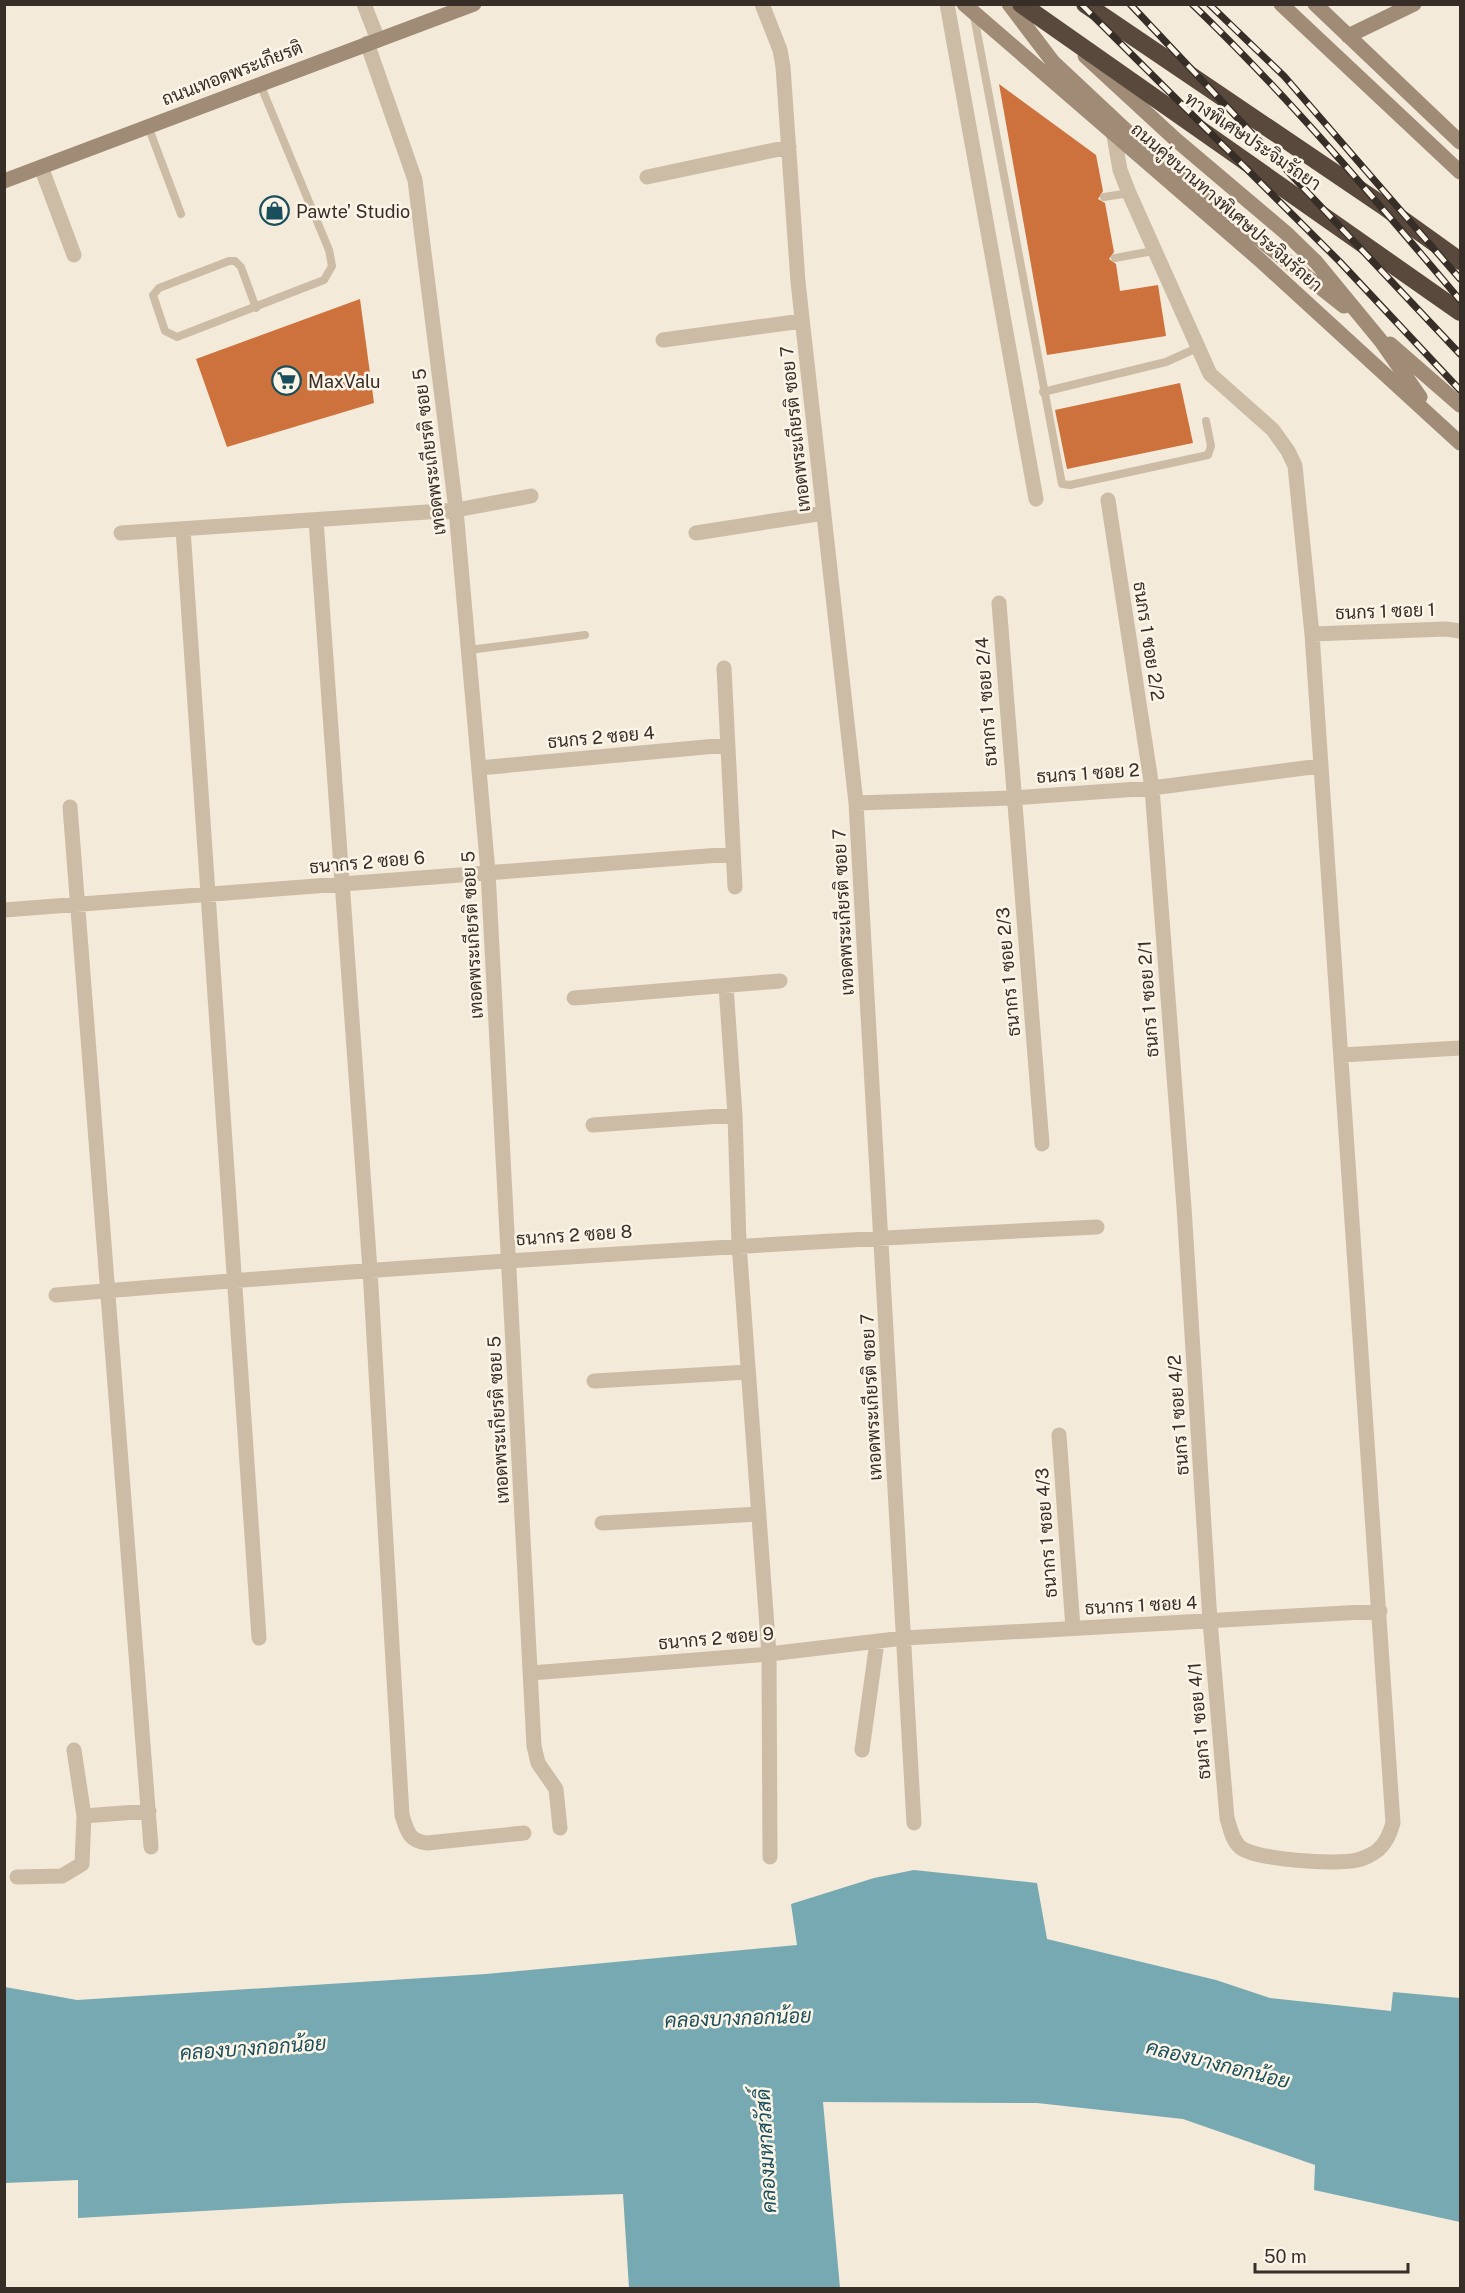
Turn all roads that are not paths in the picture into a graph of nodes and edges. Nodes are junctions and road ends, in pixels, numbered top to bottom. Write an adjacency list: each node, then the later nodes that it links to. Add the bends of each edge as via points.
1 (364, 4): 14 (street, เทอดพระเกียรติ ซอย 5)
2 (474, 4): 14 (main road, ถนนเทอดพระเกียรติ)
3 (762, 4): 20 (street, เทอดพระเกียรติ ซอย 7, via 780,50)
4 (947, 4): 44 (street)
5 (1009, 4): 21 (main road, via 1053,62)
6 (1021, 4): 34 (highway, ทางพิเศษประจิมรัถยา)
7 (1032, 4): 41 (main road, via 1124,93 1316,262 1381,341)
8 (1085, 4): 32 (highway, ทางพิเศษประจิมรัถยา)
9 (1281, 4): 23 (main road)
10 (1315, 4): 13 (main road)
11 (1414, 4): 13 (main road)
12 (969, 9): 15 (main road, ถนนคู่ขนานทางพิเศษประจิมรัถยา); 38 (lane, via 988,82)
13 (1348, 36): 19 (main road)
14 (372, 42): 16 (main road, ถนนเทอดพระเกียรติ); 46 (street, เทอดพระเกียรติ ซอย 5, via 415,180)
15 (1025, 59): 18 (main road, ถนนคู่ขนานทางพิเศษประจิมรัถยา); 21 (main road)
16 (260, 84): 17 (main road, ถนนเทอดพระเกียรติ); 33 (lane, via 329,250 332,266 324,280)
17 (148, 126): 22 (main road, ถนนเทอดพระเกียรติ); 28 (lane)
18 (1114, 136): 26 (street, ธนกร 1 ซอย 4/1); 41 (main road, ถนนคู่ขนานทางพิเศษประจิมรัถยา, via 1260,260)
19 (1461, 142)
20 (789, 147): 24 (street); 35 (street, เทอดพระเกียรติ ซอย 7)
21 (1151, 154): 39 (main road, via 1350,311)
22 (41, 166): 25 (main road, ถนนเทอดพระเกียรติ); 30 (street)
23 (1461, 172)
24 (647, 177)
25 (4, 182)
26 (1129, 193): 27 (lane); 29 (street, ธนกร 1 ซอย 4/1)
27 (1104, 197)
28 (181, 214)
29 (1153, 251): 31 (lane); 37 (street, ธนกร 1 ซอย 4/1)
30 (74, 255)
31 (1115, 258)
32 (1461, 261)
33 (256, 308): 33 (lane, via 177,337 165,331 153,295 159,288 236,261)
34 (1461, 312)
35 (802, 321): 36 (street); 47 (street, เทอดพระเกียรติ ซอย 7)
36 (663, 340)
37 (1197, 348): 38 (lane, via 1166,362); 54 (street, ธนกร 1 ซอย 4/1, via 1210,374 1273,430 1295,466)
38 (1043, 392): 40 (lane, via 1059,476 1065,486 1208,455 1211,446)
39 (1461, 405)
40 (1206, 421)
41 (1437, 421): 42 (main road, ถนนคู่ขนานทางพิเศษประจิมรัถยา)
42 (1461, 443)
43 (531, 496): 46 (street)
44 (1036, 499)
45 (1108, 500): 61 (street, ธนกร 1 ซอย 2/2)
46 (456, 510): 48 (street); 56 (street, เทอดพระเกียรติ ซอย 5)
47 (824, 513): 51 (street); 63 (street, เทอดพระเกียรติ ซอย 7)
48 (316, 520): 49 (street); 67 (street)
49 (183, 529): 50 (street); 69 (street)
50 (122, 533)
51 (696, 533)
52 (999, 603): 62 (street, ธนากร 1 ซอย 2/4)
53 (1461, 631): 54 (street, ธนกร 1 ซอย 1)
54 (1312, 634): 59 (street, ธนกร 1 ซอย 4/1)
55 (585, 635): 56 (lane)
56 (469, 650): 60 (street, เทอดพระเกียรติ ซอย 5)
57 (724, 668): 58 (street)
58 (727, 745): 60 (street, ธนกร 2 ซอย 4); 65 (street)
59 (1320, 766): 61 (street, ธนกร 1 ซอย 2); 76 (street, ธนกร 1 ซอย 4/1)
60 (479, 768): 66 (street, เทอดพระเกียรติ ซอย 5)
61 (1152, 788): 62 (street, ธนกร 1 ซอย 2); 80 (street, ธนกร 1 ซอย 2/1)
62 (1013, 798): 63 (street, ธนกร 1 ซอย 2); 79 (street, ธนากร 1 ซอย 2/3)
63 (856, 803): 82 (street, เทอดพระเกียรติ ซอย 7)
64 (70, 807): 70 (street)
65 (733, 854): 66 (street, ธนากร 2 ซอย 6); 68 (street)
66 (488, 872): 67 (street, ธนากร 2 ซอย 6); 84 (street, เทอดพระเกียรติ ซอย 5)
67 (342, 884): 69 (street, ธนากร 2 ซอย 6); 85 (street)
68 (735, 886)
69 (206, 895): 70 (street, ธนากร 2 ซอย 6); 86 (street)
70 (80, 904): 71 (street, ธนากร 2 ซอย 6); 87 (street)
71 (4, 910)
72 (780, 981): 73 (street)
73 (726, 986): 74 (street); 77 (street)
74 (573, 998)
75 (1461, 1048): 76 (street)
76 (1342, 1055): 94 (street, ธนกร 1 ซอย 4/1)
77 (735, 1115): 78 (street); 83 (street)
78 (593, 1125)
79 (1042, 1144)
80 (1184, 1207): 95 (street, ธนกร 1 ซอย 4/2)
81 (1097, 1227): 82 (street, ธนากร 2 ซอย 8)
82 (883, 1237): 83 (street, ธนากร 2 ซอย 8); 98 (street, เทอดพระเกียรติ ซอย 7)
83 (739, 1244): 84 (street, ธนากร 2 ซอย 8); 89 (street)
84 (510, 1259): 85 (street, ธนากร 2 ซอย 8); 101 (street, เทอดพระเกียรติ ซอย 5)
85 (370, 1270): 86 (street, ธนากร 2 ซอย 8); 108 (street, via 402,1815 408,1835 416,1842)
86 (237, 1281): 87 (street, ธนากร 2 ซอย 8); 97 (street)
87 (108, 1291): 88 (street, ธนากร 2 ซอย 8); 104 (street)
88 (56, 1295)
89 (748, 1371): 90 (street); 92 (street)
90 (594, 1381)
91 (1059, 1435): 96 (street, ธนากร 1 ซอย 4/3)
92 (759, 1514): 93 (street); 100 (street)
93 (602, 1523)
94 (1380, 1611): 95 (street, ธนากร 1 ซอย 4); 95 (street, ธนกร 1 ซอย 4/1, via 1393,1823 1388,1839 1377,1851 1356,1861 1273,1860 1254,1856 1232,1837 1227,1818)
95 (1210, 1621): 96 (street, ธนากร 1 ซอย 4)
96 (1073, 1628): 98 (street, ธนากร 1 ซอย 4)
97 (259, 1638)
98 (904, 1638): 99 (street, ธนากร 2 ซอย 9); 106 (street, เทอดพระเกียรติ ซอย 7)
99 (877, 1642): 100 (street, ธนากร 2 ซอย 9); 103 (street)
100 (769, 1654): 101 (street, ธนากร 2 ซอย 9); 110 (street)
101 (531, 1673): 107 (street, เทอดพระเกียรติ ซอย 5, via 534,1746 538,1763 556,1789)
102 (74, 1750): 105 (street)
103 (862, 1750)
104 (148, 1812): 105 (street); 109 (street)
105 (84, 1816): 111 (street, via 82,1864 62,1876)
106 (915, 1823)
107 (560, 1828)
108 (524, 1833)
109 (151, 1847)
110 (770, 1857)
111 (17, 1876)

